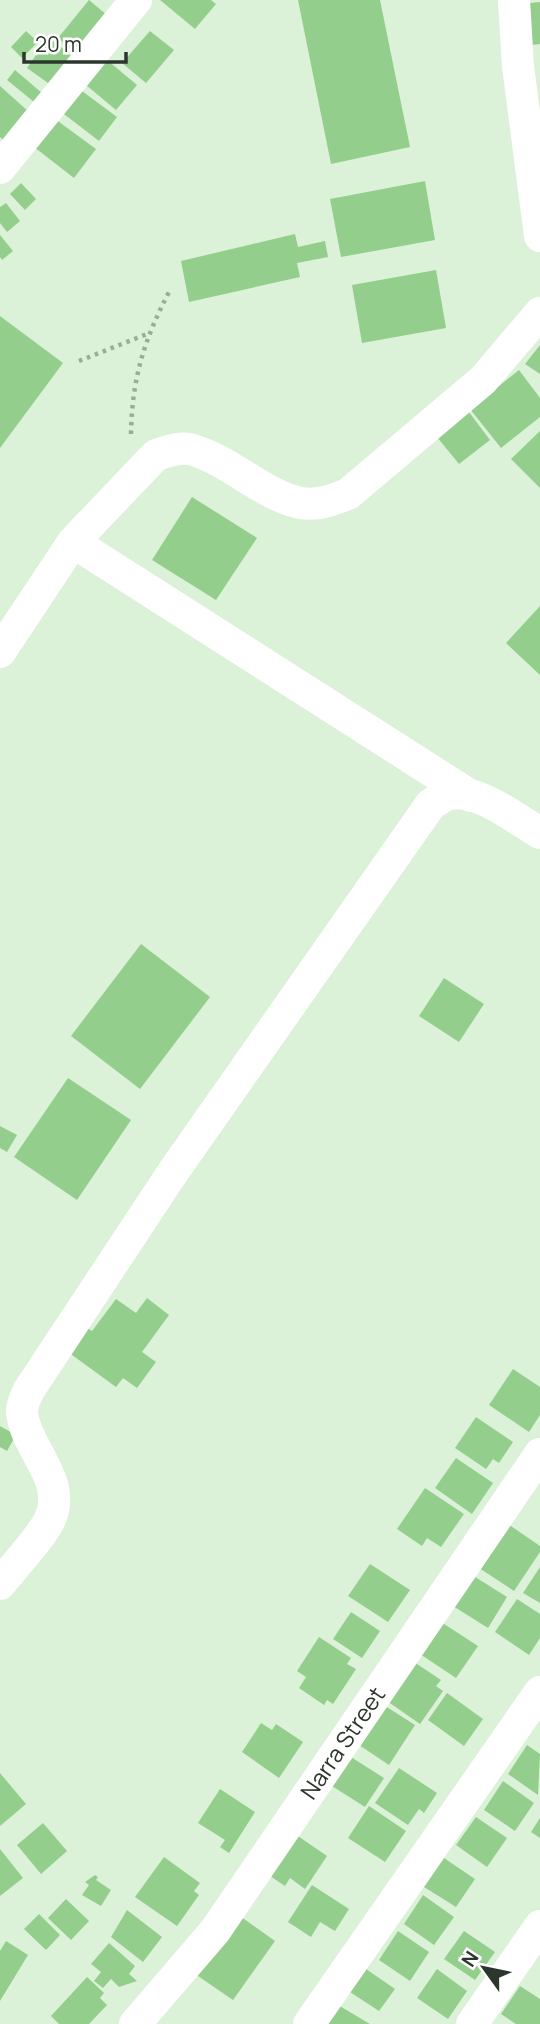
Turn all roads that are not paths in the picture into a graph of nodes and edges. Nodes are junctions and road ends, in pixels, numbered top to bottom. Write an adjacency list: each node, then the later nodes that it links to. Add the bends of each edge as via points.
1 (136, 0): 4 (street)
2 (514, 0): 3 (street)
3 (529, 66): 5 (street)
4 (0, 168)
5 (540, 236)
6 (540, 313): 7 (street, via 484,380 348,494 325,503 302,503 193,450 173,449 156,455)
7 (73, 542): 8 (street); 9 (street)
8 (0, 652)
9 (471, 796): 10 (street); 12 (street, via 451,794 431,804 173,1172 29,1390 22,1409 27,1430 49,1471 50,1519)
10 (540, 832)
11 (540, 1454): 15 (street, Narra Street, via 215,1931)
12 (0, 1584)
13 (540, 1692): 16 (street)
14 (540, 1926): 17 (street)
15 (135, 2024)
16 (309, 2024)
17 (472, 2024)

